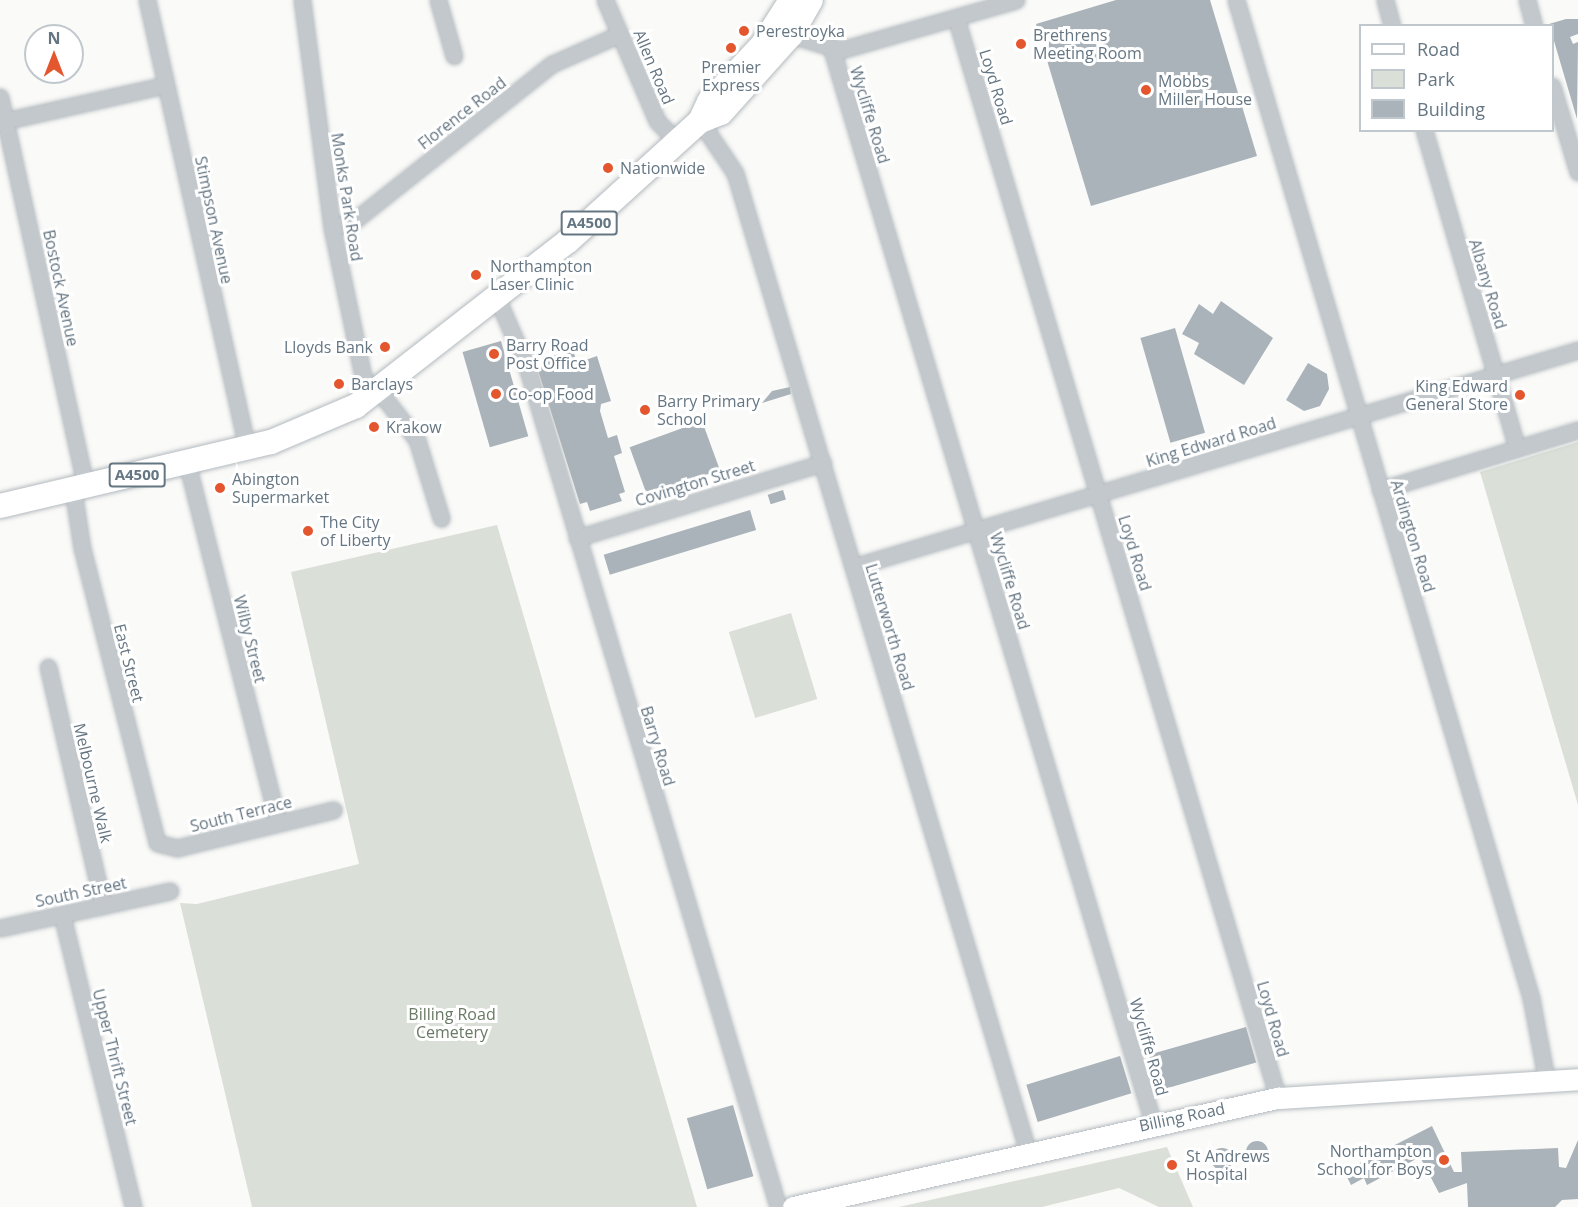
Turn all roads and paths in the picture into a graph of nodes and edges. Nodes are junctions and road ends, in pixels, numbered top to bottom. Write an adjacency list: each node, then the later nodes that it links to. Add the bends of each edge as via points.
1 (147, 0): 18 (street, Stimpson Avenue)
2 (302, 0): 26 (street, Monks Park Road)
3 (438, 0): 17 (street)
4 (605, 0): 13 (street, Allen Road)
5 (1016, 0): 10 (street)
6 (1236, 0): 31 (street, Ardington Road)
7 (1385, 0): 11 (street)
8 (1527, 0): 12 (street)
9 (792, 1): 14 (main road, A4500); 15 (main road, A4500)
10 (956, 18): 16 (street); 39 (street, Loyd Road)
11 (1391, 24)
12 (1533, 24)
13 (620, 34): 24 (street, Allen Road, via 657,121); 26 (street, Florence Road, via 552,64 355,220)
14 (791, 35): 15 (main road, A4500); 16 (street); 21 (main road, A4500, via 734,100)
15 (764, 44): 21 (main road, A4500, via 709,102)
16 (832, 50): 42 (street, Wycliffe Road)
17 (454, 57)
18 (166, 85): 22 (street); 33 (street, Stimpson Avenue)
19 (1554, 93): 25 (street)
20 (0, 97): 22 (street, Bostock Avenue)
21 (700, 121): 24 (main road, A4500); 36 (street, Lutterworth Road, via 735,173)
22 (3, 122): 37 (street, Bostock Avenue)
23 (1425, 132): 29 (street, Albany Road)
24 (678, 143): 27 (main road, A4500)
25 (1578, 172)
26 (332, 228): 30 (street, Monks Park Road, via 363,376)
27 (497, 298): 30 (main road, A4500); 43 (street, Barry Road, via 527,367)
28 (1578, 350): 29 (street, King Edward Road)
29 (1497, 376): 31 (street, King Edward Road); 34 (street, Albany Road)
30 (375, 393): 33 (main road, A4500, via 315,426); 41 (street, Monks Park Road, via 417,440)
31 (1359, 417): 38 (street, Ardington Road); 39 (street, King Edward Road)
32 (1578, 430): 34 (street)
33 (247, 449): 35 (main road, A4500)
34 (1517, 449): 38 (street)
35 (188, 463): 37 (main road, A4500); 47 (street, Wilby Street)
36 (823, 463): 43 (street, Covington Street); 44 (street, Lutterworth Road)
37 (80, 488): 40 (main road, A4500); 48 (street, East Street)
38 (1380, 490): 54 (street, Ardington Road, via 1531,998)
39 (1099, 495): 42 (street, King Edward Road); 55 (street, Loyd Road)
40 (0, 506)
41 (441, 518)
42 (977, 531): 44 (street, King Edward Road); 56 (street, Wycliffe Road)
43 (577, 538): 59 (street, Barry Road)
44 (853, 567): 57 (street, Lutterworth Road)
45 (48, 667): 50 (street, Melbourne Walk)
46 (333, 810): 47 (street, South Terrace)
47 (278, 823): 48 (street, South Terrace, via 177,848)
48 (157, 843)
49 (170, 891): 50 (street, South Street)
50 (103, 906): 51 (street, South Street)
51 (62, 915): 52 (street, South Street); 58 (street, Upper Thrift Street)
52 (0, 928)
53 (1578, 1079): 54 (street, Billing Road)
54 (1547, 1083): 55 (street, Billing Road)
55 (1278, 1098): 56 (street, Billing Road)
56 (1153, 1123): 57 (street, Billing Road)
57 (1028, 1152): 60 (street, Billing Road)
58 (133, 1207)
59 (778, 1207)
60 (793, 1207)

